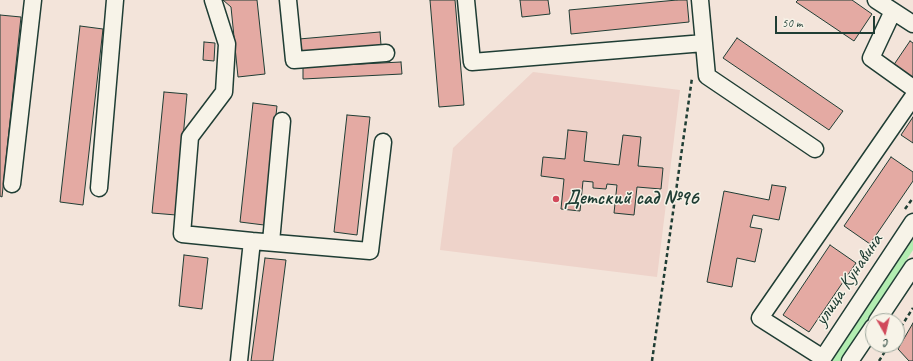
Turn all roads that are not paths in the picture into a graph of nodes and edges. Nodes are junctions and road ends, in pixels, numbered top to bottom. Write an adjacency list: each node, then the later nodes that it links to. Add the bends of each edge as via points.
1 (33, 0): 17 (street)
2 (115, 0): 18 (street)
3 (213, 0): 20 (street, via 227,44 224,92 190,137 182,234)
4 (288, 0): 11 (street, via 294,60)
5 (466, 0): 10 (street, via 472,62)
6 (700, 0): 10 (street)
7 (876, 0): 8 (street)
8 (893, 11): 9 (street); 12 (street, via 871,58)
9 (913, 24)
10 (704, 43): 16 (street, via 707,76)
11 (386, 53)
12 (913, 88)
13 (913, 97): 25 (street, via 760,318)
14 (282, 121): 21 (street)
15 (383, 142): 21 (street, via 370,251)
16 (816, 149)
17 (12, 184)
18 (99, 188)
19 (913, 222): 25 (street, улица Кунавина)
20 (252, 241): 21 (street); 26 (street)
21 (271, 242)
22 (913, 267): 23 (street)
23 (882, 313)
24 (865, 339): 27 (street)
25 (822, 360)
26 (239, 361)
27 (850, 361)

